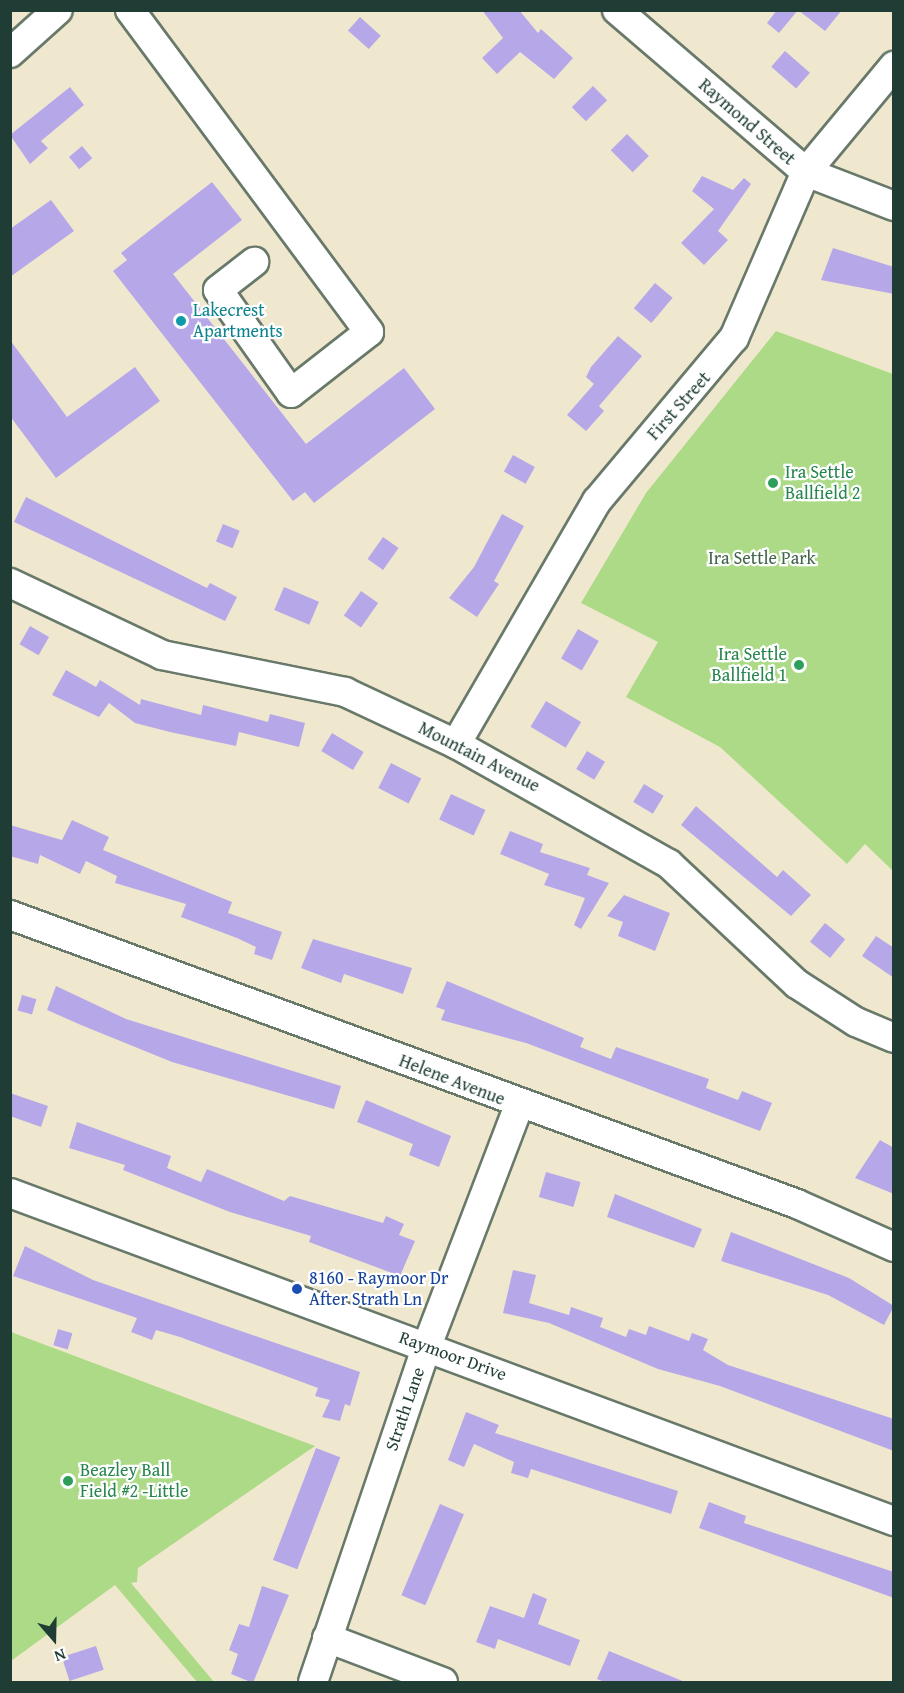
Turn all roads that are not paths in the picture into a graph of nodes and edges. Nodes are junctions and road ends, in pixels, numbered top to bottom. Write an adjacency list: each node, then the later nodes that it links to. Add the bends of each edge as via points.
1 (58, 10): 4 (street)
2 (130, 10): 8 (street, via 369,332 291,393 218,290)
3 (616, 10): 6 (street, Raymond Street)
4 (10, 53)
5 (894, 66): 6 (street, First Street)
6 (806, 172): 7 (street, Raymond Street); 10 (street, First Street, via 734,338 597,501)
7 (894, 206)
8 (254, 262)
9 (10, 583): 10 (street, Mountain Avenue, via 162,655 345,692)
10 (456, 744): 12 (street, Mountain Avenue, via 669,864 797,984 856,1022)
11 (10, 915): 13 (street, Helene Avenue)
12 (894, 1038)
13 (519, 1105): 15 (street, Helene Avenue, via 797,1204); 16 (street, Strath Lane)
14 (10, 1193): 16 (street, Raymoor Drive)
15 (894, 1247)
16 (427, 1346): 17 (street, Raymoor Drive); 18 (street, Strath Lane)
17 (894, 1521)
18 (327, 1638): 19 (street, Strath Lane); 20 (street)
19 (313, 1683)
20 (443, 1683)

